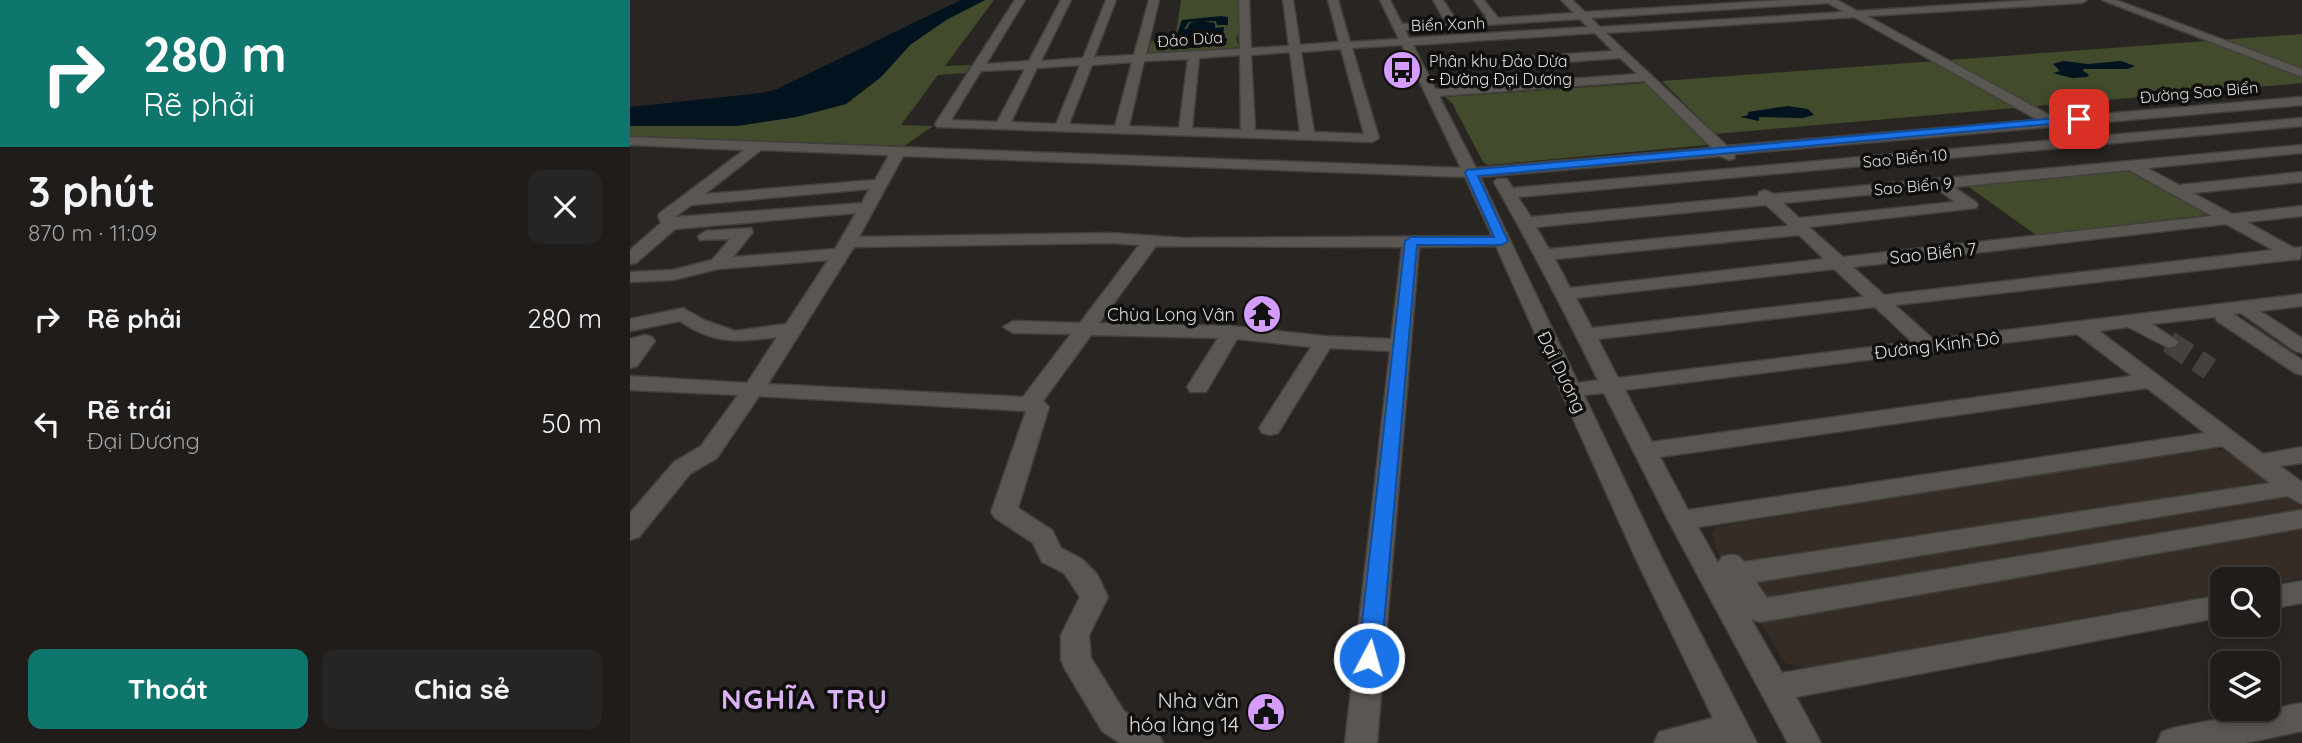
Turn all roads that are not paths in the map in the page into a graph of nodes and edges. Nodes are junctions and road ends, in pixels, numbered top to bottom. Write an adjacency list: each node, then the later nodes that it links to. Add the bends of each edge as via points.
1 (1020, 0): 40 (street)
2 (1066, 0): 39 (street)
3 (1111, 0): 38 (street)
4 (1154, 0): 37 (street)
5 (1244, 0): 33 (street)
6 (1287, 0): 32 (street)
7 (1333, 0): 31 (street)
8 (1385, 0): 30 (street, Đại Dương)
9 (1438, 0): 28 (street)
10 (1479, 0): 26 (street)
11 (1566, 0): 25 (street)
12 (1609, 0): 23 (street)
13 (1659, 0): 22 (street)
14 (1701, 0): 21 (street)
15 (1830, 0): 19 (street); 24 (street)
16 (2014, 0): 24 (street, Biển Xanh)
17 (2082, 0): 24 (street, Biển Xanh)
18 (2107, 0): 41 (street)
19 (1782, 1): 20 (street)
20 (1744, 2): 21 (street)
21 (1711, 7): 22 (street)
22 (1671, 10): 23 (street); 27 (street)
23 (1624, 12): 25 (street)
24 (1852, 13): 27 (street, Biển Xanh); 29 (street, Biển Xanh); 46 (street)
25 (1581, 15): 26 (street, via 1533,13); 29 (street)
26 (1494, 20): 28 (street)
27 (1686, 21): 29 (street, Biển Xanh)
28 (1452, 23): 30 (street)
29 (1597, 29): 30 (street, Biển Xanh, via 1421,37); 34 (street, Biển Xanh); 35 (street)
30 (1401, 34): 31 (street, Đảo Dừa); 34 (street, Biển Xanh); 44 (street, Đại Dương)
31 (1346, 45): 32 (street, Đảo Dừa); 53 (street, via 1372,138)
32 (1294, 48): 33 (street, Đảo Dừa); 53 (street)
33 (1246, 51): 36 (street, Đảo Dừa); 52 (street)
34 (1488, 51): 35 (street); 43 (street)
35 (1622, 54): 42 (street)
36 (1194, 55): 37 (street, Đảo Dừa); 51 (street)
37 (1139, 58): 38 (street, Đảo Dừa); 50 (street)
38 (1087, 61): 39 (street, Đảo Dừa); 49 (street)
39 (1034, 65): 40 (street, Đảo Dừa); 48 (street)
40 (979, 68): 48 (street, via 942,124)
41 (2302, 73)
42 (1647, 78): 43 (street); 59 (street)
43 (1513, 89): 44 (street)
44 (1430, 93): 62 (street, Đại Dương)
45 (2302, 101): 46 (street, Đường Sao Biển)
46 (2051, 121): 55 (street); 59 (street, Đường Sao Biển)
47 (2302, 122): 55 (street, Sao Biển 10)
48 (1002, 126): 49 (street)
49 (1061, 128): 50 (street)
50 (1121, 130): 51 (street)
51 (1185, 132): 52 (street)
52 (1248, 134): 53 (street)
53 (1308, 136)
54 (630, 141): 56 (street, Đường Sao Biển)
55 (2086, 141): 60 (street); 63 (street, Sao Biển 10)
56 (758, 145): 58 (street, Đường Sao Biển); 70 (street)
57 (2302, 149): 60 (street, Sao Biển 9)
58 (899, 150): 62 (street, Đường Sao Biển); 65 (street)
59 (1723, 151): 61 (street, Đường Sao Biển); 63 (street)
60 (2131, 165): 66 (street, Sao Biển 9); 67 (street)
61 (1496, 171): 62 (street, Đường Sao Biển); 68 (street)
62 (1471, 173): 79 (street, Đại Dương)
63 (1745, 173): 68 (street, Sao Biển 10); 69 (street)
64 (2302, 177): 67 (street)
65 (879, 184): 70 (street); 71 (street)
66 (1940, 184): 69 (street, Sao Biển 9); 76 (street, via 1970,205)
67 (2177, 190): 73 (street)
68 (1507, 193): 74 (street)
69 (1769, 199): 74 (street, Sao Biển 9); 76 (street)
70 (688, 200): 75 (street, via 666,216)
71 (866, 207): 75 (street); 81 (street)
72 (2302, 211): 73 (street, Sao Biển 7)
73 (2229, 219): 83 (street); 85 (street, Sao Biển 7)
74 (1523, 223): 82 (street)
75 (670, 224): 84 (street)
76 (1799, 227): 82 (street); 85 (street)
77 (706, 236): 86 (street, via 745,232)
78 (1411, 241): 79 (street); 80 (street); 103 (street)
79 (1502, 241): 112 (street, Đại Dương)
80 (1150, 242): 81 (street, via 1111,238); 97 (street)
81 (844, 248): 86 (street); 96 (street)
82 (1544, 255): 88 (street)
83 (2298, 255): 89 (street)
84 (630, 259)
85 (1836, 263): 88 (street, Sao Biển 7); 89 (street)
86 (718, 264): 87 (street, via 673,275)
87 (630, 277)
88 (1564, 295): 99 (street)
89 (1877, 299): 99 (street); 102 (street)
90 (2302, 300): 95 (street, Đường Kinh Đô, via 2152,335)
91 (1023, 312): 97 (street, via 1013,327)
92 (2250, 313): 104 (street)
93 (2224, 317): 106 (street)
94 (630, 325): 96 (street, via 683,314 734,337)
95 (2081, 327): 102 (street, Đường Kinh Đô); 107 (street)
96 (792, 329): 111 (street)
97 (1087, 329): 98 (street); 113 (street)
98 (1231, 332): 100 (street); 110 (street)
99 (1584, 335): 109 (street)
100 (1324, 342): 103 (street); 114 (street)
101 (630, 345): 105 (street, via 645,341)
102 (1927, 345): 109 (street, Đường Kinh Đô)
103 (1402, 346): 130 (street)
104 (2302, 348)
105 (630, 362)
106 (2302, 369)
107 (2154, 380): 115 (street); 116 (street)
108 (630, 383): 111 (street)
109 (1611, 385): 112 (street, Đường Kinh Đô); 116 (street)
110 (1198, 387)
111 (754, 390): 113 (street); 122 (street, via 709,452 682,468)
112 (1572, 390): 128 (street, Đại Dương, via 1647,555)
113 (1029, 404): 129 (street, via 1038,407 1004,512 1042,537 1051,555 1073,566 1087,582 1094,597 1075,635 1076,660 1113,721)
114 (1270, 428)
115 (2228, 437): 118 (street); 121 (street)
116 (1646, 451): 121 (street)
117 (2302, 455): 118 (street)
118 (2277, 480): 119 (street); 120 (street, via 1734,569 1763,617)
119 (2302, 510)
120 (2302, 519)
121 (1681, 520): 126 (street)
122 (630, 530)
123 (2302, 592): 124 (street)
124 (2280, 596)
125 (2210, 608): 126 (street)
126 (1775, 688): 132 (street)
127 (2302, 717): 133 (street)
128 (1737, 735): 131 (street)
129 (1147, 743)
130 (1361, 743)
131 (1670, 743)
132 (1805, 743)
133 (2174, 743)

